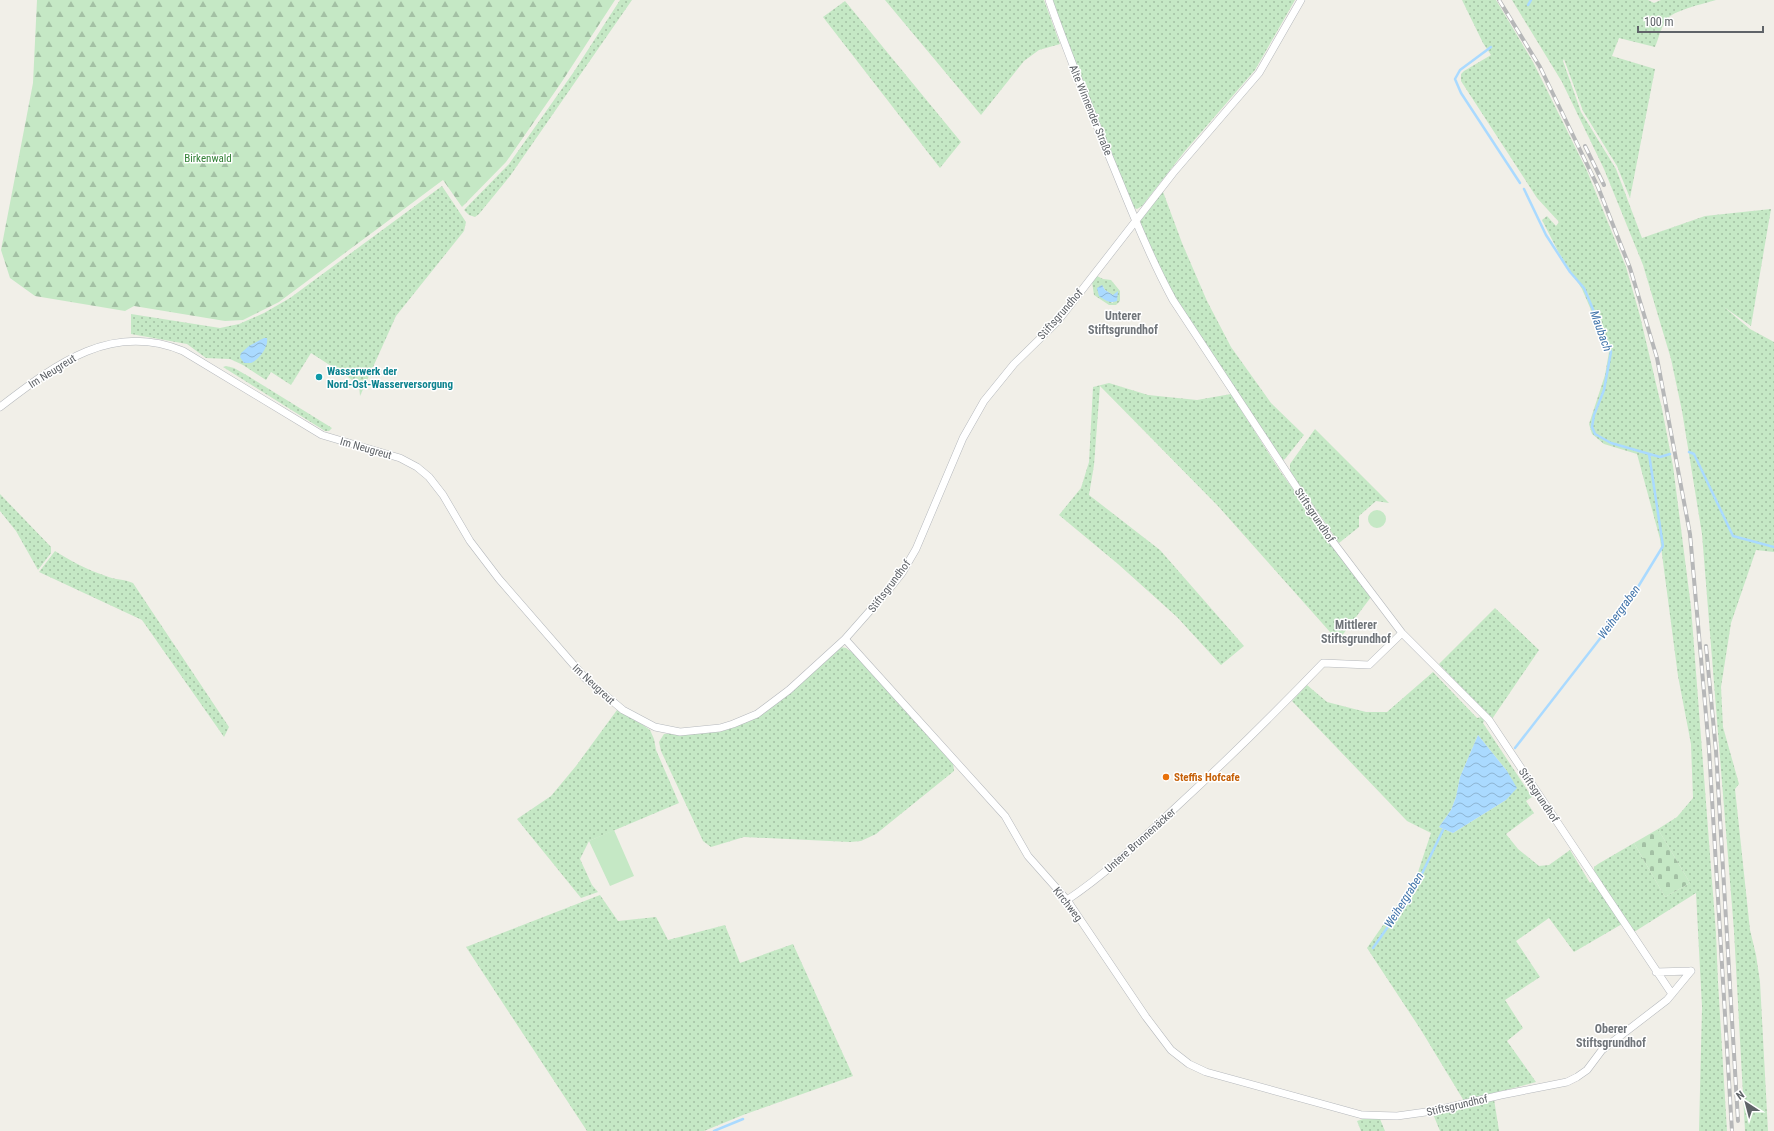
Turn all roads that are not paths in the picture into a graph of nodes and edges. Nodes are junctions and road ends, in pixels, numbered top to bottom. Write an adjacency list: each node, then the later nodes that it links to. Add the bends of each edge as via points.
1 (1048, 0): 3 (street, Alte Winnender Straße)
2 (1301, 0): 3 (street, via 1259,73)
3 (1136, 220): 5 (street, Stiftsgrundhof, via 1174,300 1330,538); 6 (street, Stiftsgrundhof, via 1057,322 1014,364 984,401 963,438 909,561 890,588)
4 (0, 407): 7 (street, Im Neugreut, via 69,359 90,349 122,341 166,343 183,350 322,435 400,458 417,467 443,495 470,541 499,579 581,673 623,710)
5 (1402, 633): 8 (street, Untere Brunnenäcker, via 1369,665 1323,663 1267,721 1121,859); 9 (street, Stiftsgrundhof, via 1489,720)
6 (845, 639): 7 (street, Stiftsgrundhof, via 789,690 745,720 700,731 680,732); 8 (street, Kirchweg, via 1005,816 1028,856)
7 (655, 727)
8 (1067, 900): 11 (street, Kirchweg, via 1171,1050 1206,1072)
9 (1656, 972): 10 (street, Stiftsgrundhof); 10 (street, Stiftsgrundhof, via 1691,972)
10 (1672, 994): 11 (street, Stiftsgrundhof, via 1602,1050 1587,1070 1566,1082 1433,1111 1397,1116 1362,1114)
11 (1329, 1106)

